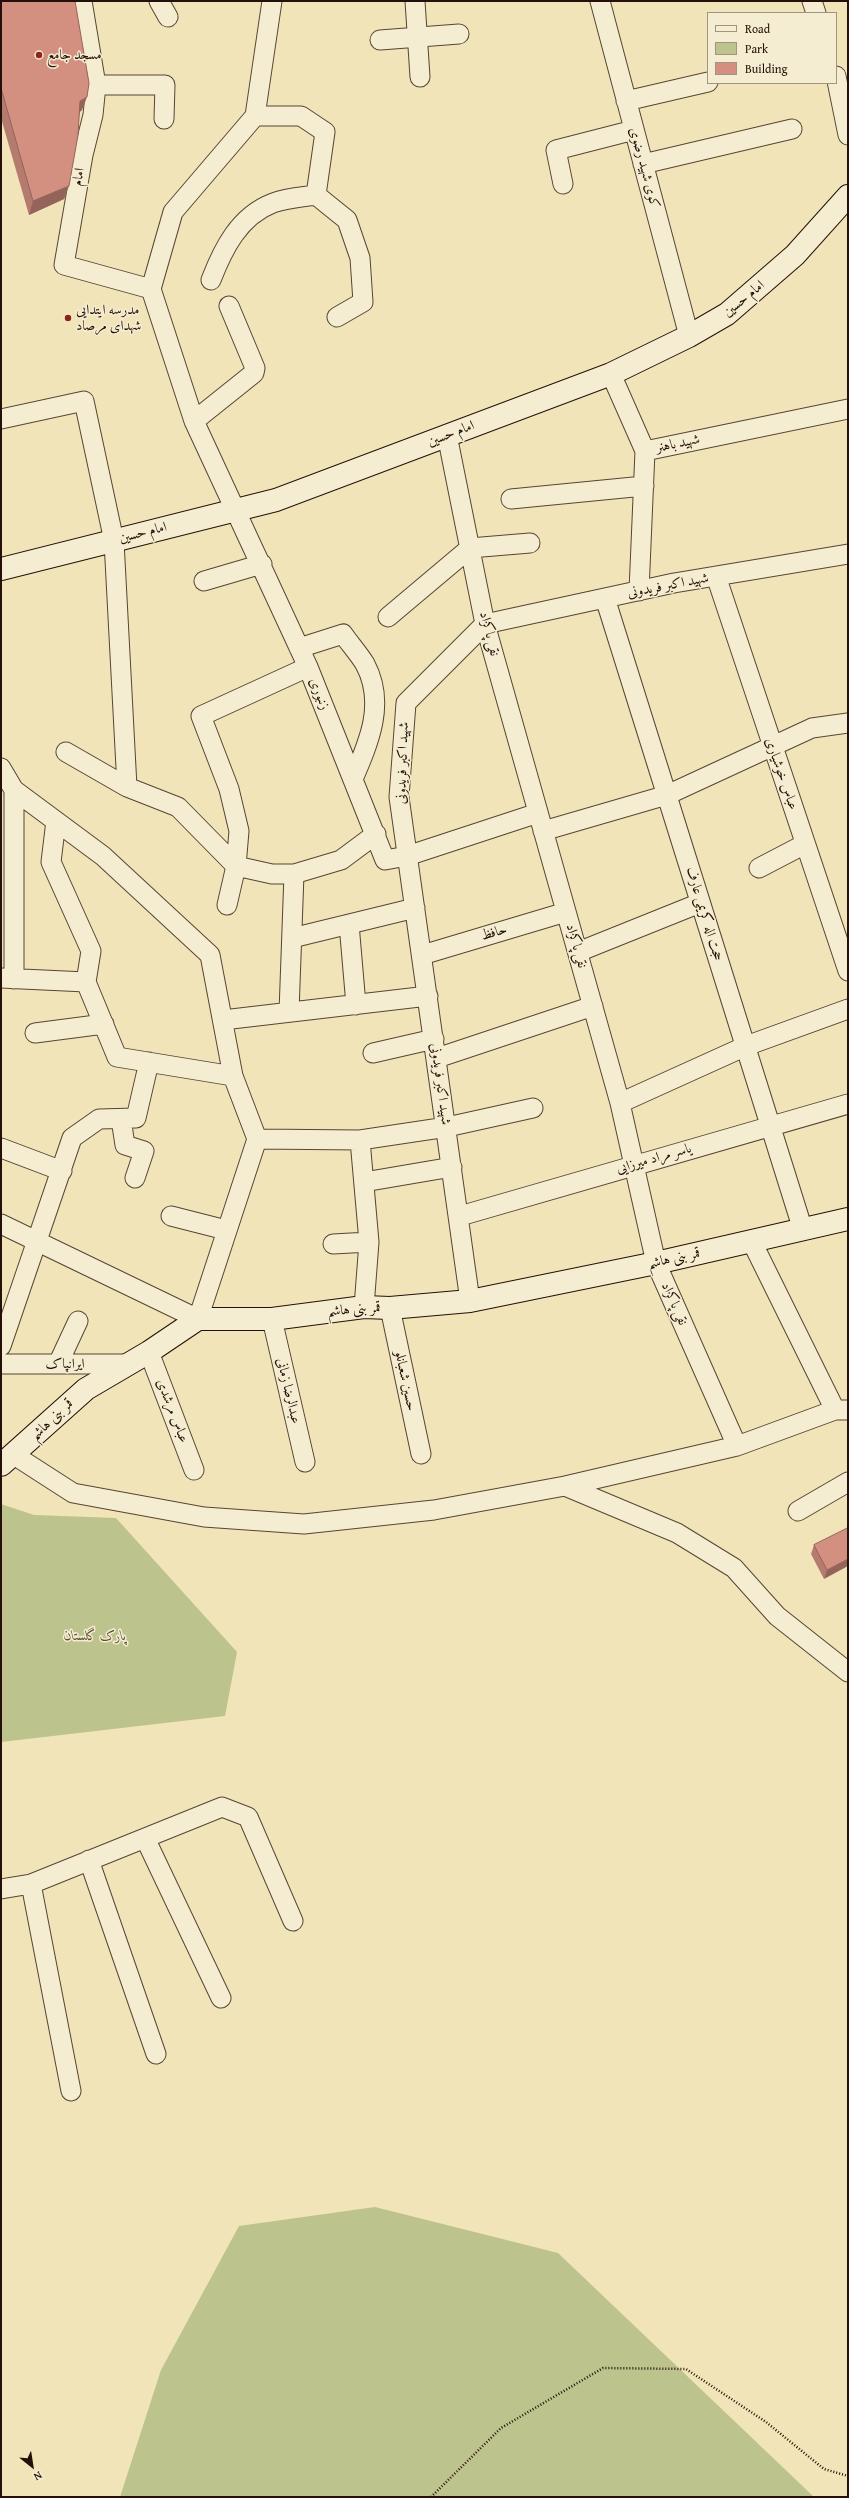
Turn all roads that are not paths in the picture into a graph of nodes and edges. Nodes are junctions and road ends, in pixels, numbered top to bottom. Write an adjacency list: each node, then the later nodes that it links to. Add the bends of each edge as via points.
1 (82, 1): 13 (street, امام)
2 (272, 1): 15 (street)
3 (414, 1): 8 (street)
4 (600, 1): 14 (street, کوی شهید رضوی)
5 (812, 1): 6 (street)
6 (816, 12)
7 (459, 34): 8 (street)
8 (416, 37): 9 (street); 10 (street)
9 (380, 40)
10 (420, 77)
11 (837, 81): 19 (street)
12 (707, 82): 14 (street)
13 (96, 85): 16 (street, via 165,85); 25 (street, امام, via 93,115 83,155 64,266)
14 (626, 101): 18 (street, کوی شهید رضوی)
15 (255, 116): 22 (street, via 301,116 325,132); 25 (street, via 173,212)
16 (164, 119)
17 (792, 129): 20 (street)
18 (634, 130): 20 (street, کوی شهید رضوی); 21 (street, via 556,150)
19 (848, 135)
20 (644, 164): 28 (street, کوی شهید رضوی)
21 (563, 184)
22 (316, 195): 24 (street, via 273,203 246,218 222,252); 27 (street, via 348,220 360,258 363,302)
23 (848, 196): 28 (main road, امام حسین, via 796,255 727,314)
24 (211, 280)
25 (151, 289): 32 (street, زنبوری)
26 (229, 306): 32 (street, via 255,368 254,373)
27 (337, 317)
28 (689, 336): 29 (main road, امام حسین)
29 (611, 374): 33 (main road, امام حسین); 34 (street)
30 (848, 409): 34 (street, شهید باهنر)
31 (1, 419): 38 (street, via 84,401)
32 (194, 421): 37 (street, زنبوری)
33 (447, 435): 37 (main road, امام حسین, via 276,500); 40 (street, نقی پاکزاد)
34 (645, 451): 35 (street, شهید باهنر)
35 (644, 486): 36 (street); 46 (street, شهید باهنر)
36 (511, 499)
37 (234, 510): 38 (main road, امام حسین); 42 (street, زنبوری)
38 (114, 541): 43 (main road, امام حسین); 57 (street)
39 (530, 543): 40 (street)
40 (470, 548): 48 (street); 49 (street, نقی پاکزاد)
41 (848, 554): 44 (street, شهید اکبر فریدونی)
42 (262, 564): 45 (street); 50 (street, زنبوری)
43 (1, 569)
44 (716, 576): 46 (street, شهید اکبر فریدونی); 53 (street, عباس خوشیاری)
45 (204, 581)
46 (639, 591): 47 (street, شهید اکبر فریدونی)
47 (605, 598): 49 (street, شهید اکبر فریدونی); 59 (street, حجت اله کریمی عارف)
48 (388, 617)
49 (485, 624): 60 (street, نقی پاکزاد); 65 (street, شهید اکبر فریدونی, via 406,703 399,797)
50 (299, 648): 51 (street, زنبوری); 56 (street, via 343,634 365,665 375,696 372,736)
51 (308, 667): 56 (street, زنبوری); 66 (street, via 201,716 229,789 239,832)
52 (848, 723): 53 (street, via 812,728)
53 (772, 747): 59 (street); 64 (street, عباس خوشیاری)
54 (66, 752): 57 (street)
55 (1, 768): 58 (street)
56 (353, 779): 63 (street, زنبوری)
57 (127, 787): 66 (street, via 178,807)
58 (14, 790): 61 (street); 67 (street)
59 (667, 795): 62 (street); 70 (street, حجت اله کریمی عارف)
60 (538, 813): 62 (street, نقی پاکزاد); 65 (street)
61 (56, 821): 81 (street, via 50,862 91,951); 87 (street, via 104,856 210,956)
62 (543, 830): 74 (street, نقی پاکزاد)
63 (376, 834): 65 (street, زنبوری, via 385,860); 69 (street, via 341,860)
64 (805, 844): 68 (street); 79 (street, عباس خوشیاری)
65 (407, 856): 73 (street, شهید اکبر فریدونی)
66 (236, 866): 69 (street, via 272,874); 72 (street)
67 (8, 868): 71 (street)
68 (759, 868)
69 (294, 874): 76 (street)
70 (700, 903): 77 (street); 90 (street, حجت اله کریمی عارف)
71 (8, 904): 80 (street)
72 (227, 905)
73 (415, 908): 75 (street); 78 (street, شهید اکبر فریدونی)
74 (566, 912): 77 (street, نقی پاکزاد); 78 (street, حافظ)
75 (349, 924): 76 (street); 83 (street)
76 (292, 938): 86 (street)
77 (578, 952): 84 (street, نقی پاکزاد)
78 (422, 955): 82 (street, شهید اکبر فریدونی)
79 (848, 971)
80 (8, 979): 81 (street)
81 (86, 982): 88 (street)
82 (428, 996): 83 (street); 91 (street, شهید اکبر فریدونی)
83 (356, 1005): 86 (street)
84 (593, 1006): 91 (street); 95 (street, نقی پاکزاد)
85 (848, 1009): 90 (street)
86 (289, 1012): 87 (street)
87 (223, 1020): 94 (street)
88 (104, 1024): 89 (street); 93 (street, via 117,1057)
89 (35, 1033)
90 (746, 1046): 95 (street); 99 (street, حجت اله کریمی عارف)
91 (435, 1048): 92 (street); 100 (street, شهید اکبر فریدونی)
92 (373, 1053)
93 (149, 1062): 94 (street); 98 (street, via 136,1118)
94 (234, 1076): 101 (street)
95 (620, 1103): 104 (street, نقی پاکزاد)
96 (848, 1104): 99 (street, یاسر مراد میرزایی)
97 (533, 1108): 100 (street)
98 (121, 1119): 106 (street, via 99,1119 72,1138); 107 (street, via 125,1145 144,1151)
99 (771, 1126): 104 (street, یاسر مراد میرزایی); 114 (street, حجت اله کریمی عارف)
100 (447, 1127): 102 (street); 105 (street, شهید اکبر فریدونی)
101 (257, 1139): 102 (street); 113 (street)
102 (360, 1140): 108 (street)
103 (1, 1148): 106 (street)
104 (634, 1164): 110 (street, یاسر مراد میرزایی); 119 (street, نقی پاکزاد)
105 (452, 1167): 108 (street); 110 (street, شهید اکبر فریدونی)
106 (62, 1171): 115 (street)
107 (135, 1178)
108 (364, 1182): 116 (street)
109 (171, 1216): 113 (street)
110 (460, 1216): 120 (street, شهید اکبر فریدونی)
111 (848, 1219): 114 (main road, قمر بنی هاشم)
112 (1, 1224): 115 (street)
113 (226, 1230): 123 (street)
114 (803, 1230): 117 (main road, قمر بنی هاشم)
115 (37, 1240): 123 (street); 126 (street)
116 (368, 1242): 118 (street); 121 (street)
117 (752, 1242): 119 (main road, قمر بنی هاشم); 131 (street)
118 (333, 1244)
119 (656, 1263): 120 (main road, قمر بنی هاشم); 132 (street, نقی پاکزاد)
120 (470, 1301): 122 (main road, قمر بنی هاشم)
121 (364, 1307): 122 (main road, قمر بنی هاشم); 124 (main road, قمر بنی هاشم)
122 (390, 1308): 133 (street, حسین شعبانلو)
123 (198, 1319): 124 (main road, قمر بنی هاشم); 127 (main road, قمر بنی هاشم)
124 (272, 1319): 135 (street, عبدالرضا زمانی)
125 (78, 1321): 129 (street)
126 (1, 1346)
127 (149, 1352): 130 (main road, قمر بنی هاشم); 136 (street, عباس مرشدی)
128 (1, 1364): 129 (street, ایرانپاک)
129 (58, 1364): 130 (street, ایرانپاک)
130 (129, 1364): 134 (main road, قمر بنی هاشم, via 86,1389)
131 (842, 1410): 132 (street)
132 (737, 1446): 138 (street)
133 (421, 1454)
134 (8, 1460): 138 (street, via 73,1493 204,1517 304,1524 434,1510)
135 (305, 1462)
136 (194, 1470)
137 (848, 1482): 139 (street)
138 (565, 1486): 140 (street, via 677,1533 734,1568 778,1616)
139 (798, 1511)
140 (848, 1672)
141 (145, 1838): 142 (street); 145 (street, via 222,1807 248,1817); 146 (street)
142 (89, 1860): 143 (street); 147 (street)
143 (31, 1884): 144 (street); 148 (street)
144 (1, 1889)
145 (293, 1921)
146 (221, 1998)
147 (156, 2054)
148 (71, 2091)

